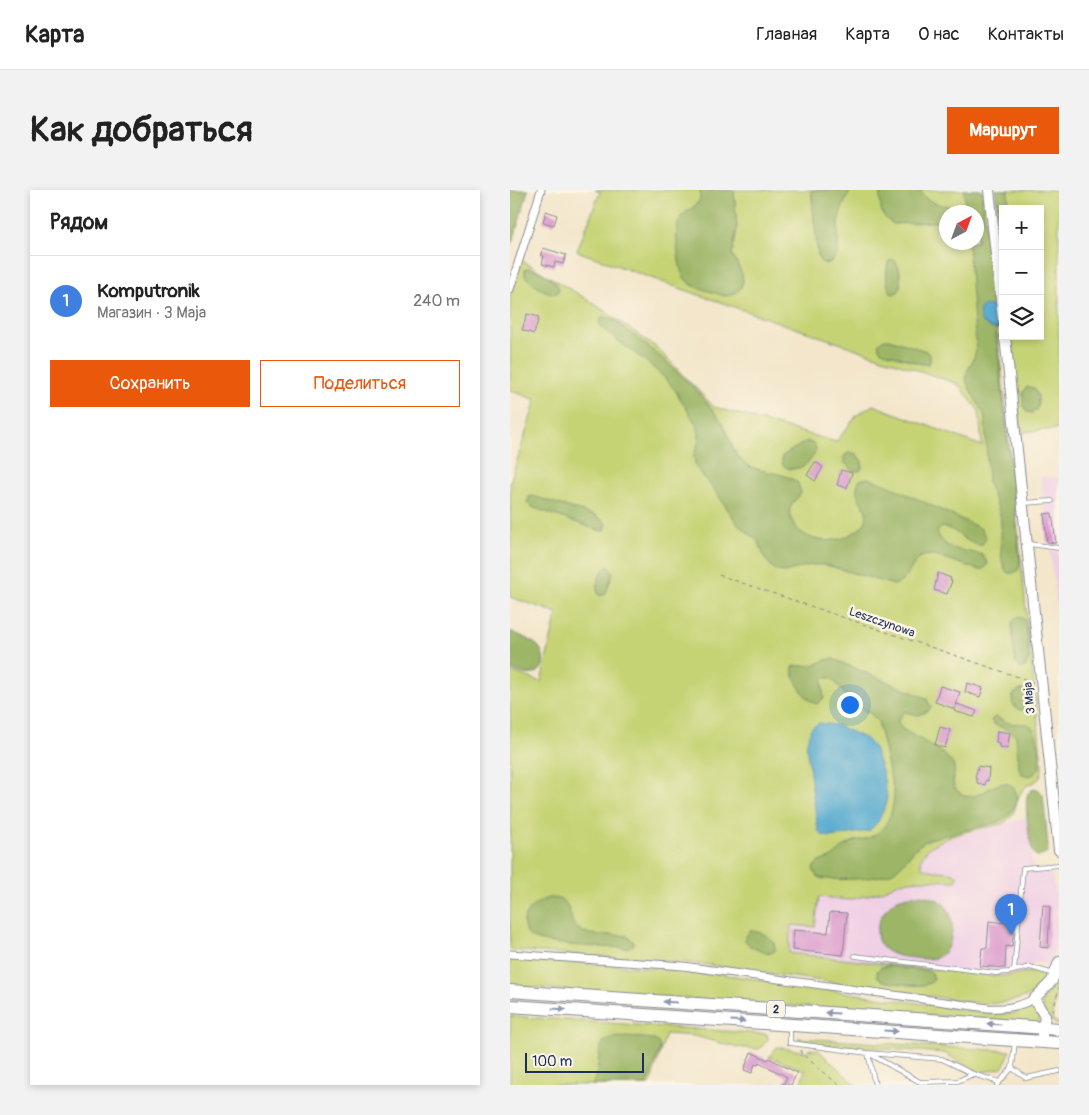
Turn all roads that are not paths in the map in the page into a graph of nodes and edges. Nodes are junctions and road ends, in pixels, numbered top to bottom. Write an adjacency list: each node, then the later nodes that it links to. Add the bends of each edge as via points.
1 (541, 190): 3 (street)
2 (989, 190): 4 (street)
3 (510, 288)
4 (1001, 295)
5 (1005, 341): 7 (street, 3 Maja)
6 (1052, 501): 7 (lane)
7 (1022, 503): 8 (street, 3 Maja)
8 (1026, 544): 9 (lane); 10 (street, 3 Maja)
9 (1059, 548)
10 (1057, 810): 11 (street, 3 Maja)
11 (1059, 850)
12 (1059, 866): 16 (lane, via 1023,868)
13 (510, 954): 19 (street, via 691,967 988,1008 1007,1009)
14 (855, 956): 16 (lane, via 996,973)
15 (1059, 962): 17 (street)
16 (1014, 971): 17 (lane, via 1030,966)
17 (1055, 974): 19 (street)
18 (510, 991): 22 (highway, 2, one-way to 18)
19 (1034, 999): 22 (street, via 1044,1016)
20 (510, 1006): 21 (highway, 2, one-way to 21)
21 (790, 1024): 24 (highway, 2, one-way to 24); 27 (lane, via 790,1043)
22 (1043, 1028): 23 (highway, 2); 25 (street)
23 (1059, 1029)
24 (1015, 1039): 25 (highway, 2); 28 (lane)
25 (1041, 1041): 26 (highway, 2)
26 (1059, 1043)
27 (868, 1053): 30 (lane, via 942,1059); 30 (lane, via 920,1082 958,1081); 32 (lane)
28 (1012, 1068): 29 (lane, via 1026,1078); 31 (lane)
29 (1059, 1071)
30 (974, 1074): 31 (lane)
31 (998, 1083)
32 (875, 1085)

